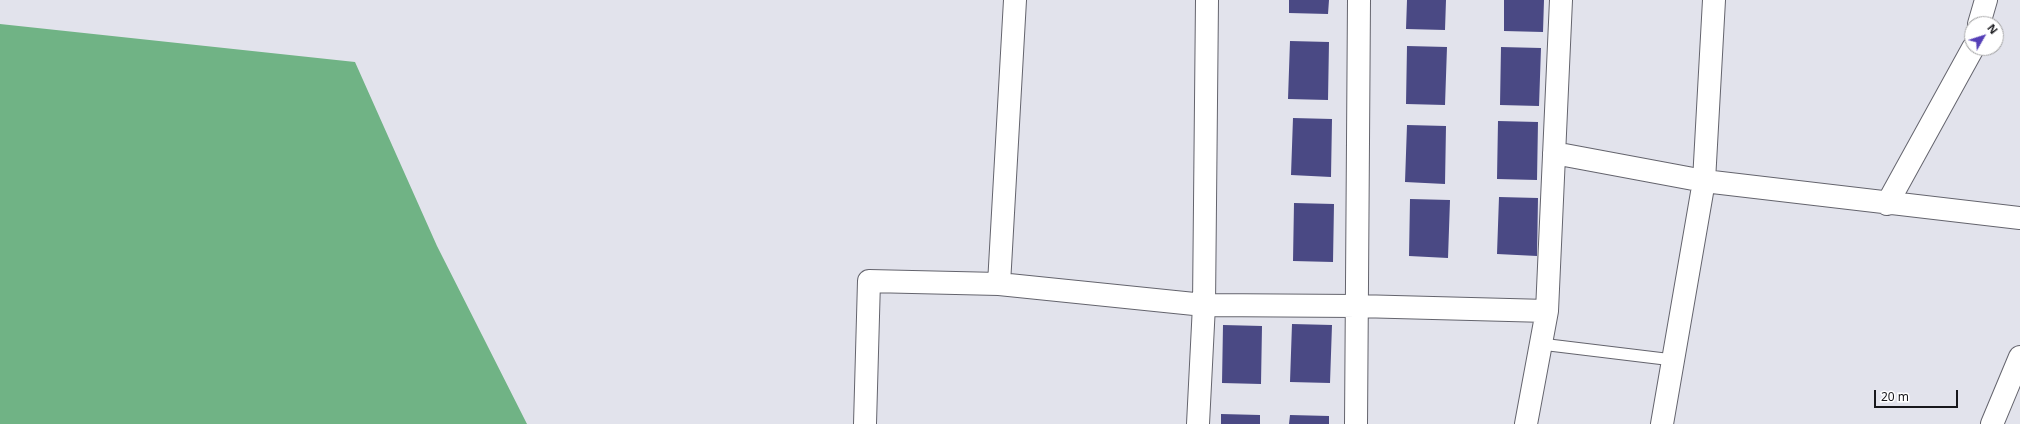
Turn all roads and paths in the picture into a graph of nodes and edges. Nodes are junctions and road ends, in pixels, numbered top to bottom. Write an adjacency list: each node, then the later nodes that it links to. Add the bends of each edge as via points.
1 (1015, 0): 13 (street)
2 (1207, 0): 14 (street)
3 (1359, 0): 15 (street)
4 (1561, 0): 9 (street)
5 (1714, 0): 10 (street)
6 (1986, 0): 7 (street)
7 (1981, 16)
8 (1968, 56): 11 (street)
9 (1554, 153): 10 (street); 16 (street)
10 (1704, 181): 11 (street); 19 (street)
11 (1887, 204): 12 (street)
12 (2020, 218)
13 (999, 284): 14 (street); 20 (street, via 869,281)
14 (1204, 305): 15 (street); 21 (street)
15 (1357, 306): 16 (street); 22 (street)
16 (1547, 311): 17 (street)
17 (1541, 344): 19 (lane); 23 (street)
18 (2020, 357): 25 (street)
19 (1673, 360): 24 (street)
20 (865, 424)
21 (1198, 424)
22 (1356, 424)
23 (1526, 424)
24 (1662, 424)
25 (1992, 424)

